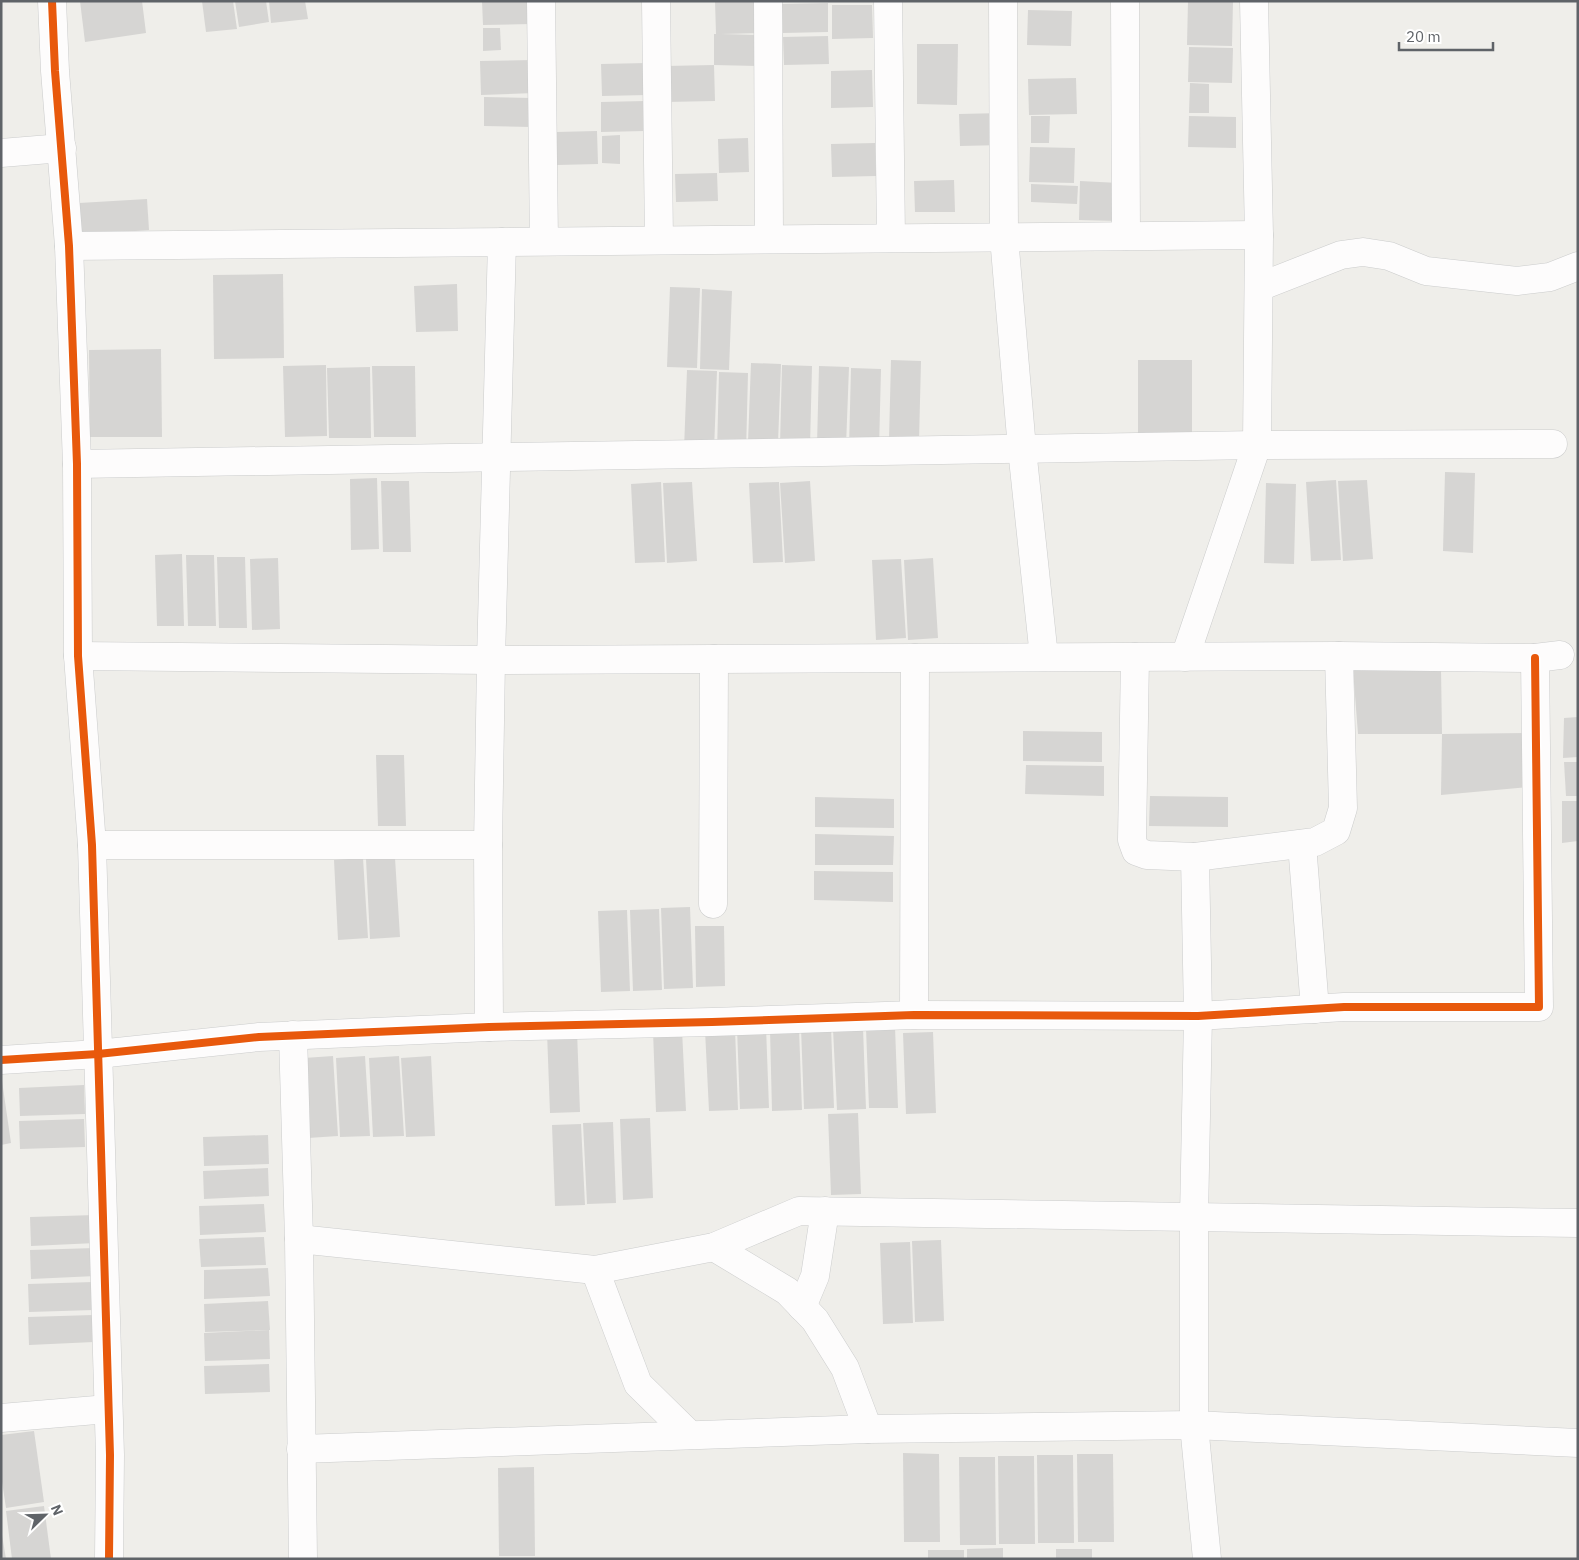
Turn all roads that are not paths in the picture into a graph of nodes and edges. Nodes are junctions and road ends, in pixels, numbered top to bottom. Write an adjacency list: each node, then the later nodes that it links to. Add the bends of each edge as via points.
1 (52, 1): 9 (street)
2 (541, 1): 17 (street)
3 (656, 1): 16 (street)
4 (768, 1): 15 (street)
5 (888, 1): 14 (street)
6 (1003, 1): 13 (street)
7 (1125, 1): 12 (street)
8 (1254, 1): 11 (street)
9 (62, 148): 10 (street); 19 (street)
10 (1, 152)
11 (1259, 235): 12 (street); 21 (street)
12 (1126, 236): 13 (street)
13 (1004, 237): 14 (street); 24 (street)
14 (891, 238): 15 (street)
15 (769, 239): 16 (street)
16 (659, 240): 17 (street)
17 (544, 241): 18 (street)
18 (502, 242): 19 (street); 25 (street)
19 (69, 246): 26 (street)
20 (1578, 266): 21 (street, via 1550,277 1518,281 1426,270 1389,256 1363,252 1341,255)
21 (1258, 287): 23 (street)
22 (1553, 444): 23 (street)
23 (1258, 445): 24 (street); 31 (street)
24 (1022, 449): 25 (street); 29 (street)
25 (498, 457): 26 (street); 34 (street)
26 (77, 464): 27 (street)
27 (78, 656): 34 (street); 36 (street)
28 (1339, 656): 31 (street); 35 (street, via 1343,808 1336,831 1315,842); 40 (street, via 1548,656 1539,1007)
29 (1044, 657): 30 (street); 32 (street)
30 (1135, 657): 31 (street); 38 (street, via 1132,840 1136,851 1147,855)
31 (1185, 657)
32 (915, 658): 33 (street); 41 (street)
33 (714, 659): 34 (street); 39 (street)
34 (491, 660): 37 (street)
35 (1302, 844): 38 (street); 40 (street)
36 (92, 845): 37 (street); 45 (street)
37 (488, 845): 43 (street)
38 (1195, 857): 42 (street)
39 (714, 904)
40 (1315, 1009): 42 (street)
41 (914, 1015): 42 (street); 43 (street)
42 (1198, 1016): 48 (street)
43 (489, 1027): 44 (street)
44 (293, 1035): 45 (street); 50 (street)
45 (98, 1054): 46 (street); 54 (street)
46 (1, 1060)
47 (825, 1211): 48 (street); 51 (street, via 799,1211); 53 (street, via 815,1276)
48 (1194, 1217): 49 (street); 56 (street)
49 (1578, 1223)
50 (299, 1239): 52 (street); 60 (street)
51 (714, 1247): 52 (street); 53 (street, via 787,1291)
52 (596, 1270): 58 (street, via 638,1384)
53 (802, 1307): 57 (street, via 815,1320 845,1368)
54 (108, 1409): 55 (street); 61 (street)
55 (1, 1418)
56 (1194, 1425): 57 (street); 59 (street); 63 (street)
57 (868, 1429): 58 (street)
58 (690, 1435): 60 (street)
59 (1578, 1443)
60 (301, 1449): 62 (street)
61 (109, 1559)
62 (303, 1559)
63 (1207, 1559)

